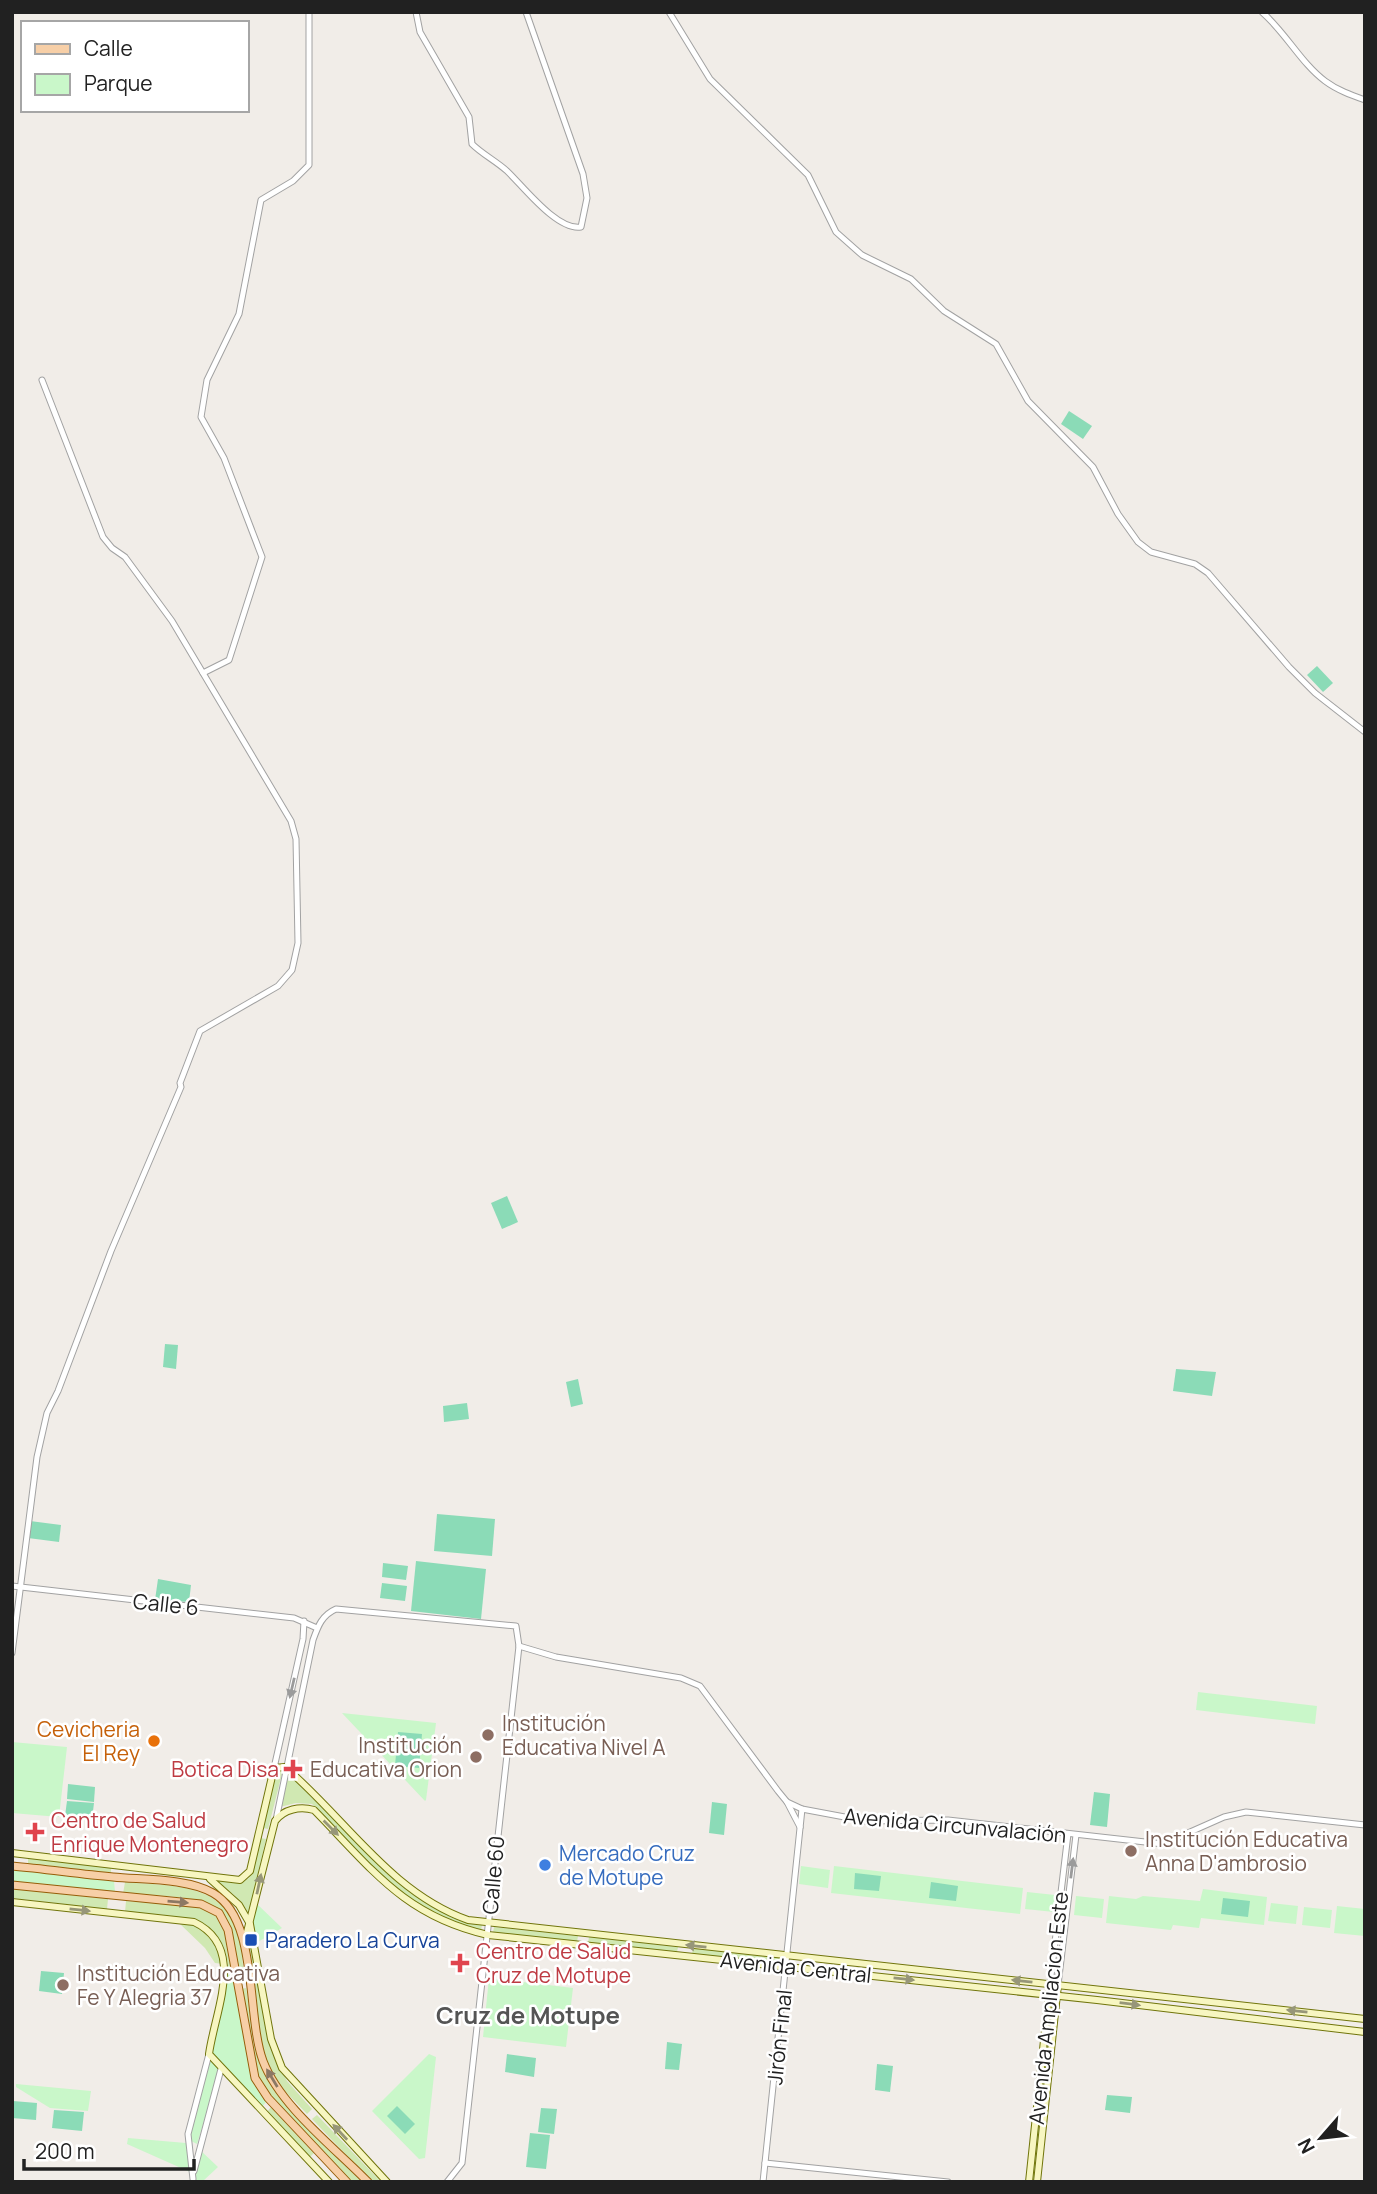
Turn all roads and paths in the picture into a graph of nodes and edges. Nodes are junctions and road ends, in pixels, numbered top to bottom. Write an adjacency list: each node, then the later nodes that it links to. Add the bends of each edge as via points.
1 (309, 12): 8 (street, via 309,165 293,181 261,200 239,314 207,380 201,414 224,458 262,557 229,660)
2 (416, 12): 3 (street, via 420,33 469,117 472,144 506,170 538,205 573,227 581,227 587,198 583,174)
3 (526, 12)
4 (669, 12): 9 (street, via 710,79 808,175 836,232 862,255 911,279 944,311 992,340 1028,401 1093,467 1138,542 1150,552 1195,564 1208,573 1289,667)
5 (1262, 12): 6 (street, via 1325,81)
6 (1365, 100)
7 (42, 380): 8 (street, via 103,537 125,557)
8 (203, 673): 10 (street, via 293,825 295,962 278,986 200,1031 49,1406)
9 (1365, 732)
10 (15, 1587): 11 (street, Calle 6); 14 (street)
11 (304, 1621): 12 (street, Calle 6); 16 (street, one-way to 16)
12 (317, 1628): 13 (street, Calle 60, via 336,1608 516,1626); 15 (street)
13 (519, 1646): 17 (street, Avenida Circunvalación, via 556,1657 681,1678 700,1686); 30 (street, Calle 60)
14 (12, 1653)
15 (285, 1767): 16 (main road); 19 (street); 30 (main road, Avenida Central, via 414,1894 441,1910)
16 (274, 1768): 26 (main road, via 250,1871 240,1880)
17 (787, 1802): 18 (street, Avenida Circunvalación); 21 (street)
18 (802, 1809): 21 (street, Jirón Final); 22 (street, Avenida Circunvalación, via 866,1821 934,1819)
19 (275, 1821): 29 (main road, one-way to 19); 31 (main road, Avenida Central, one-way to 31, via 286,1811 305,1807 314,1811 416,1909 445,1924)
20 (1365, 1825): 23 (street, Avenida Circunvalación, via 1246,1812 1224,1817 1170,1843)
21 (800, 1827): 33 (street, Jirón Final)
22 (1068, 1834): 23 (street, Avenida Circunvalación); 37 (street, Avenida Ampliacion Este)
23 (1076, 1835): 38 (street, Avenida Ampliacion Este, one-way to 23)
24 (12, 1853): 26 (main road)
25 (12, 1866): 32 (main road, via 204,1889 230,1908)
26 (208, 1878): 29 (main road, via 239,1905)
27 (12, 1885): 36 (main road, one-way to 36, via 210,1907 222,1916 228,1930)
28 (12, 1902): 42 (main road, one-way to 42, via 194,1922 205,1927 219,1942 225,1970)
29 (250, 1924): 32 (main road); 49 (main road, one-way to 29, via 282,2068 271,2039)
30 (489, 1924): 31 (street, Calle 60); 33 (main road, Avenida Central, one-way to 30)
31 (488, 1936): 34 (main road, Avenida Central); 50 (street, Calle 60, via 462,2163)
32 (244, 1947): 35 (main road)
33 (788, 1955): 34 (street, Jirón Final); 37 (main road, Avenida Central, one-way to 33)
34 (787, 1966): 39 (main road, Avenida Central, one-way to 39); 44 (street, Jirón Final)
35 (248, 1980): 36 (main road); 48 (main road, one-way to 35, via 274,2082 259,2046)
36 (236, 1982): 47 (main road, via 251,2062 261,2089)
37 (1049, 1984): 38 (main road, Avenida Central); 39 (main road, Avenida Ampliacion Este)
38 (1058, 1985): 39 (main road, Avenida Ampliacion Este); 40 (main road, Avenida Central, one-way to 38)
39 (1053, 1995): 41 (main road, Avenida Central, one-way to 41); 53 (main road, Avenida Ampliacion Este); 54 (main road, Avenida Ampliacion Este)
40 (1365, 2019)
41 (1365, 2032)
42 (209, 2054): 43 (main road); 45 (street, via 188,2134)
43 (221, 2069): 45 (street); 46 (main road)
44 (765, 2163): 51 (street, Jirón Final); 52 (street)
45 (192, 2180)
46 (329, 2182)
47 (347, 2182)
48 (368, 2182)
49 (387, 2182)
50 (447, 2182)
51 (763, 2182)
52 (948, 2182)
53 (1028, 2182)
54 (1037, 2182)

